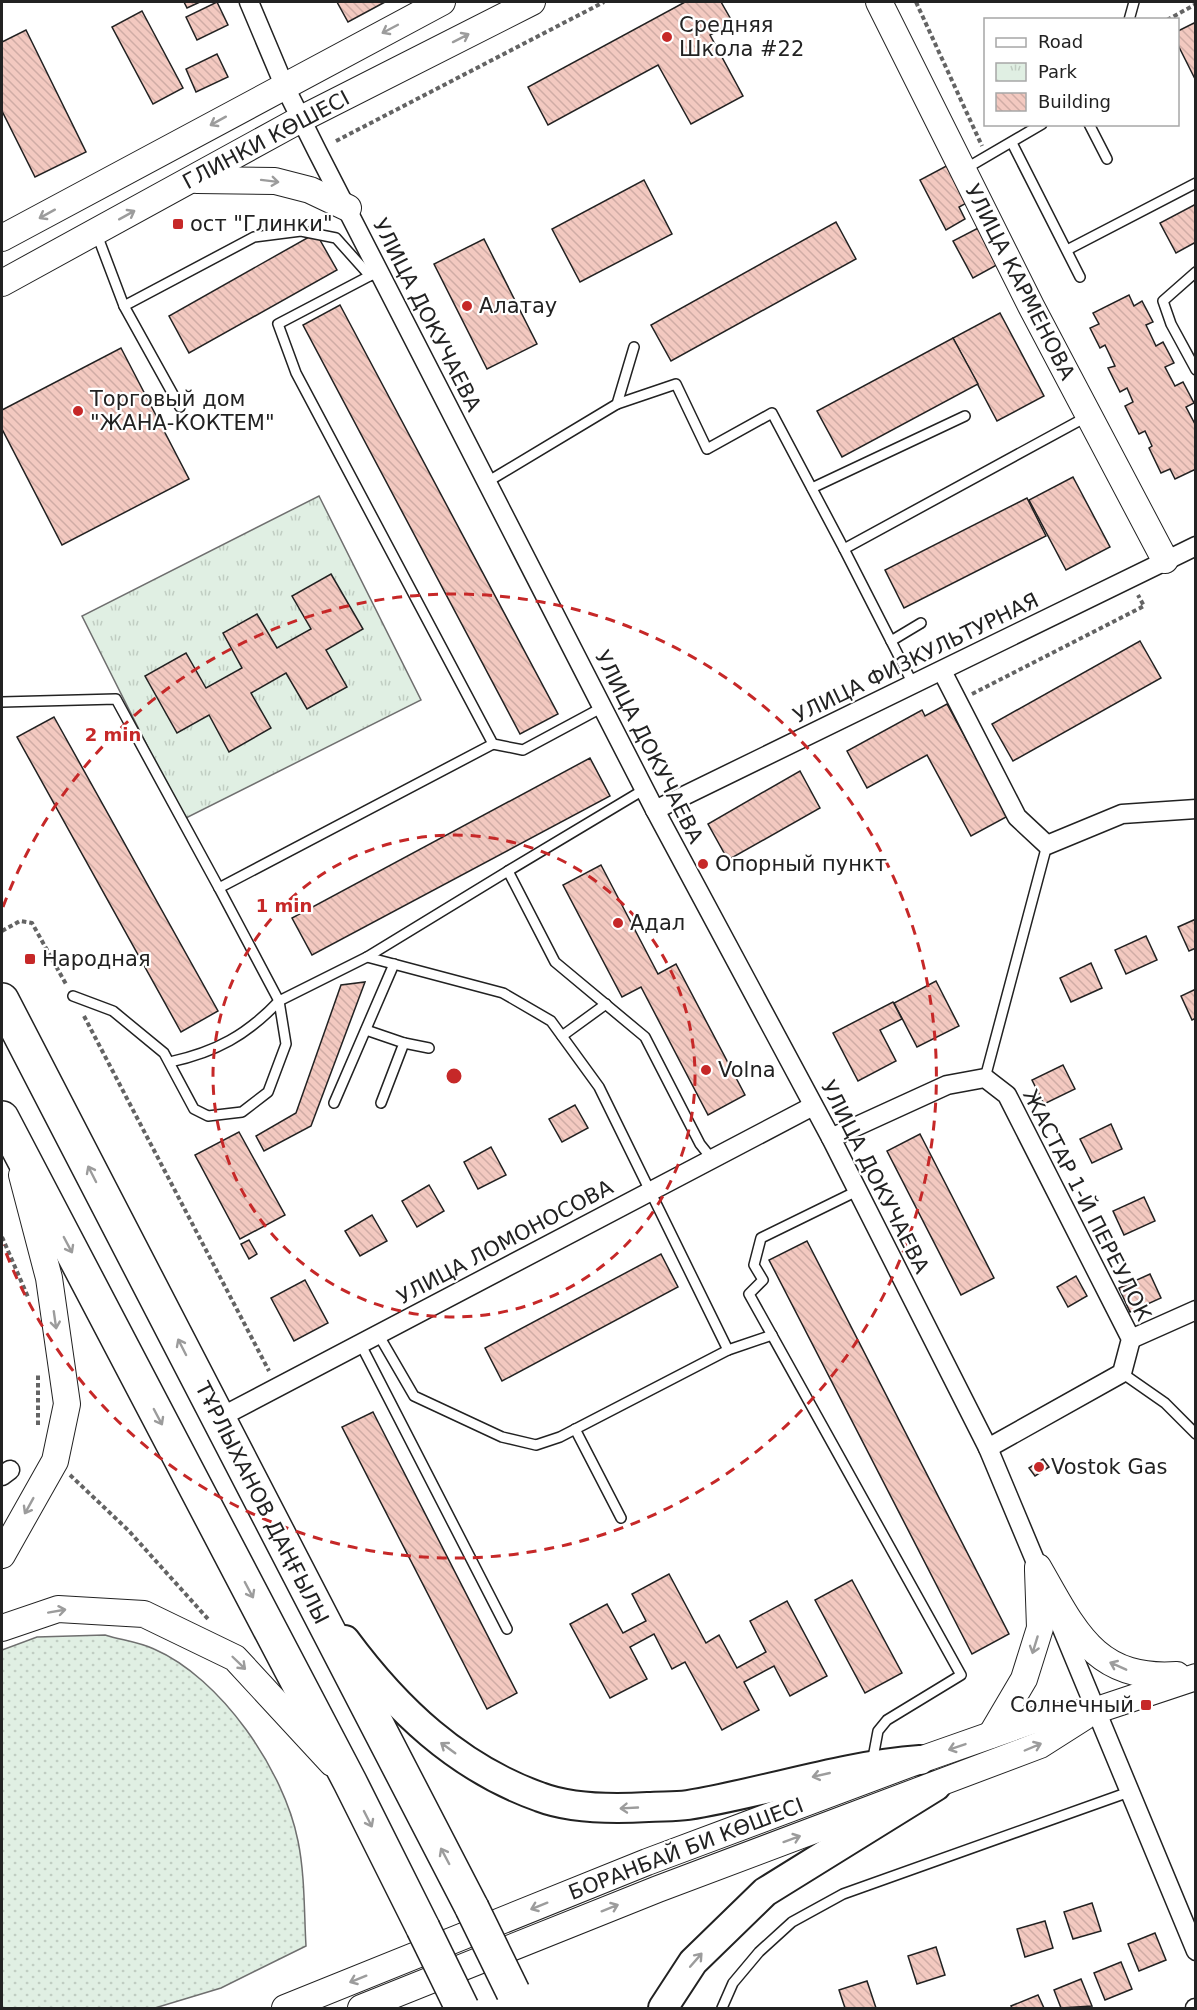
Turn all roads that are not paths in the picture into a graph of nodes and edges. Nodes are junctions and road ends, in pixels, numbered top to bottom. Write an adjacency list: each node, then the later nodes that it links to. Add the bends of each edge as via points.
1 (249, 2): 7 (street, УЛИЦА ДОКУЧАЕВА)
2 (442, 2): 7 (main road, ГЛИНКИ КӨШЕСІ, one-way to 7)
3 (532, 2): 8 (main road, ГЛИНКИ КӨШЕСІ, one-way to 3)
4 (879, 2): 13 (main road, УЛИЦА КАРМЕНОВА)
5 (1134, 2): 6 (lane)
6 (1130, 18)
7 (284, 85): 8 (street, УЛИЦА ДОКУЧАЕВА); 18 (main road, ГЛИНКИ КӨШЕСІ, one-way to 18)
8 (301, 119): 14 (main road, ГЛИНКИ КӨШЕСІ); 16 (street, УЛИЦА ДОКУЧАЕВА)
9 (1039, 126): 11 (lane)
10 (1090, 126): 12 (lane)
11 (1011, 143): 13 (lane); 19 (lane)
12 (1107, 159)
13 (963, 171): 30 (main road, УЛИЦА КАРМЕНОВА)
14 (191, 180): 16 (main road, one-way to 16, via 275,181 310,190); 17 (main road, ГЛИНКИ КӨШЕСІ, one-way to 14)
15 (1196, 183): 19 (lane)
16 (348, 208): 21 (street, УЛИЦА ДОКУЧАЕВА)
17 (96, 232): 23 (main road, ГЛИНКИ КӨШЕСІ); 24 (lane)
18 (2, 238)
19 (1067, 250): 22 (lane)
20 (1196, 272): 26 (lane, via 1163,301)
21 (374, 274): 24 (lane, via 336,238 302,231 254,237); 31 (street, УЛИЦА ДОКУЧАЕВА); 42 (lane, via 278,324 296,373)
22 (1080, 277)
23 (2, 283)
24 (124, 306): 28 (lane)
25 (634, 347): 27 (lane)
26 (1196, 370)
27 (617, 404): 31 (lane); 32 (lane, via 676,384 707,449 772,413)
28 (180, 407)
29 (965, 416): 32 (lane)
30 (1088, 416): 34 (lane); 35 (main road, УЛИЦА КАРМЕНОВА)
31 (487, 482): 41 (street, УЛИЦА ДОКУЧАЕВА)
32 (812, 488): 34 (lane)
33 (1196, 546): 35 (street, УЛИЦА ФИЗКУЛЬТУРНАЯ)
34 (844, 549): 37 (lane)
35 (1165, 560): 38 (street, УЛИЦА ФИЗКУЛЬТУРНАЯ)
36 (921, 623): 37 (lane)
37 (891, 641): 39 (lane)
38 (942, 671): 39 (street, УЛИЦА ФИЗКУЛЬТУРНАЯ); 46 (street, via 1017,817)
39 (914, 686): 44 (street, УЛИЦА ФИЗКУЛЬТУРНАЯ)
40 (2, 702): 48 (lane, via 116,699)
41 (603, 707): 42 (lane, via 523,750); 43 (street, УЛИЦА ДОКУЧАЕВА)
42 (493, 744): 48 (lane)
43 (645, 789): 44 (street, УЛИЦА ДОКУЧАЕВА); 47 (lane)
44 (655, 810): 63 (street, УЛИЦА ДОКУЧАЕВА)
45 (1194, 812): 46 (street, via 1122,814)
46 (1047, 845): 60 (lane)
47 (508, 871): 49 (lane); 54 (lane, via 555,962)
48 (219, 888): 53 (lane)
49 (367, 957): 50 (lane); 53 (lane)
50 (394, 964): 55 (lane); 56 (lane, via 503,993 551,1021)
51 (73, 996): 59 (lane, via 113,1011)
52 (2, 1000): 76 (highway, ТҰРЛЫХАНОВ ДАҢҒЫЛЫ, one-way to 52)
53 (279, 1001): 59 (lane, via 257,1024 229,1042 198,1056); 59 (lane, via 286,1044 268,1092 242,1112 208,1116 194,1109)
54 (606, 1004): 56 (lane); 66 (lane, via 645,1037 700,1144)
55 (366, 1029): 57 (lane); 61 (lane)
56 (562, 1036): 67 (lane, via 599,1086)
57 (404, 1043): 58 (lane); 62 (lane)
58 (429, 1048)
59 (170, 1062)
60 (985, 1078): 65 (street, via 947,1085); 72 (street, ЖАСТАР 1-Й ПЕРЕУЛОК, via 1007,1095)
61 (334, 1103)
62 (381, 1103)
63 (813, 1106): 65 (street, УЛИЦА ДОКУЧАЕВА); 66 (street, УЛИЦА ЛОМОНОСОВА)
64 (7, 1129): 81 (main road, one-way to 81, via 49,1278 67,1404 55,1461); 91 (highway, one-way to 91)
65 (831, 1138): 68 (street, УЛИЦА ДОКУЧАЕВА)
66 (712, 1159): 67 (street, УЛИЦА ЛОМОНОСОВА)
67 (651, 1191): 70 (street, УЛИЦА ЛОМОНОСОВА); 74 (lane)
68 (857, 1191): 71 (lane, via 761,1238 754,1264 763,1280 749,1294); 79 (street, УЛИЦА ДОКУЧАЕВА)
69 (1196, 1310): 72 (street)
70 (378, 1334): 73 (street, УЛИЦА ЛОМОНОСОВА); 77 (lane, via 414,1396 502,1437 536,1444)
71 (772, 1335): 74 (lane); 90 (lane, via 961,1676 887,1720 878,1731)
72 (1131, 1339): 75 (street, ЖАСТАР 1-Й ПЕРЕУЛОК)
73 (361, 1345): 76 (street, УЛИЦА ЛОМОНОСОВА); 85 (lane)
74 (728, 1350): 77 (lane)
75 (1122, 1373): 78 (lane, via 1165,1403); 79 (street)
76 (219, 1418): 83 (highway, ТҰРЛЫХАНОВ ДАҢҒЫЛЫ)
77 (575, 1429): 80 (lane)
78 (1196, 1434)
79 (988, 1448): 82 (street, УЛИЦА ДОКУЧАЕВА)
80 (621, 1518)
81 (2, 1555)
82 (1038, 1567): 86 (main road, one-way to 82, via 1150,1677 1117,1666 1091,1650 1074,1629); 87 (street, УЛИЦА ДОКУЧАЕВА); 88 (main road, one-way to 88, via 1040,1628 1024,1679)
83 (302, 1582): 90 (main road, one-way to 83, via 687,1805 609,1809 542,1798 479,1770 428,1733 373,1678); 95 (highway, ТҰРЛЫХАНОВ ДАҢҒЫЛЫ, one-way to 83, bridge)
84 (2, 1628): 91 (main road, one-way to 91, via 58,1609 144,1614 235,1658)
85 (507, 1629)
86 (1196, 1675): 87 (main road, БОРАНБАЙ БИ КӨШЕСІ)
87 (1094, 1711): 88 (main road, БОРАНБАЙ БИ КӨШЕСІ, via 1034,1720); 92 (main road, БОРАНБАЙ БИ КӨШЕСІ, one-way to 87, via 1040,1745); 93 (street, УЛИЦА ДОКУЧАЕВА)
88 (991, 1735): 89 (main road, БОРАНБАЙ БИ КӨШЕСІ, one-way to 89)
89 (920, 1760): 90 (main road); 96 (main road, БОРАНБАЙ БИ КӨШЕСІ, one-way to 96, via 647,1862)
90 (872, 1763)
91 (350, 1782): 98 (highway, one-way to 98, bridge)
92 (936, 1786): 97 (main road, БОРАНБАЙ БИ КӨШЕСІ, one-way to 92, via 658,1889); 99 (main road, one-way to 92, via 693,1962 765,1892)
93 (1129, 1792): 94 (street, УЛИЦА ДОКУЧАЕВА); 100 (lane, via 843,1894 792,1922 759,1952 733,1983)
94 (1196, 1951)
95 (516, 2000)
96 (285, 2008)
97 (361, 2008)
98 (462, 2008)
99 (663, 2008)
100 (722, 2008)

